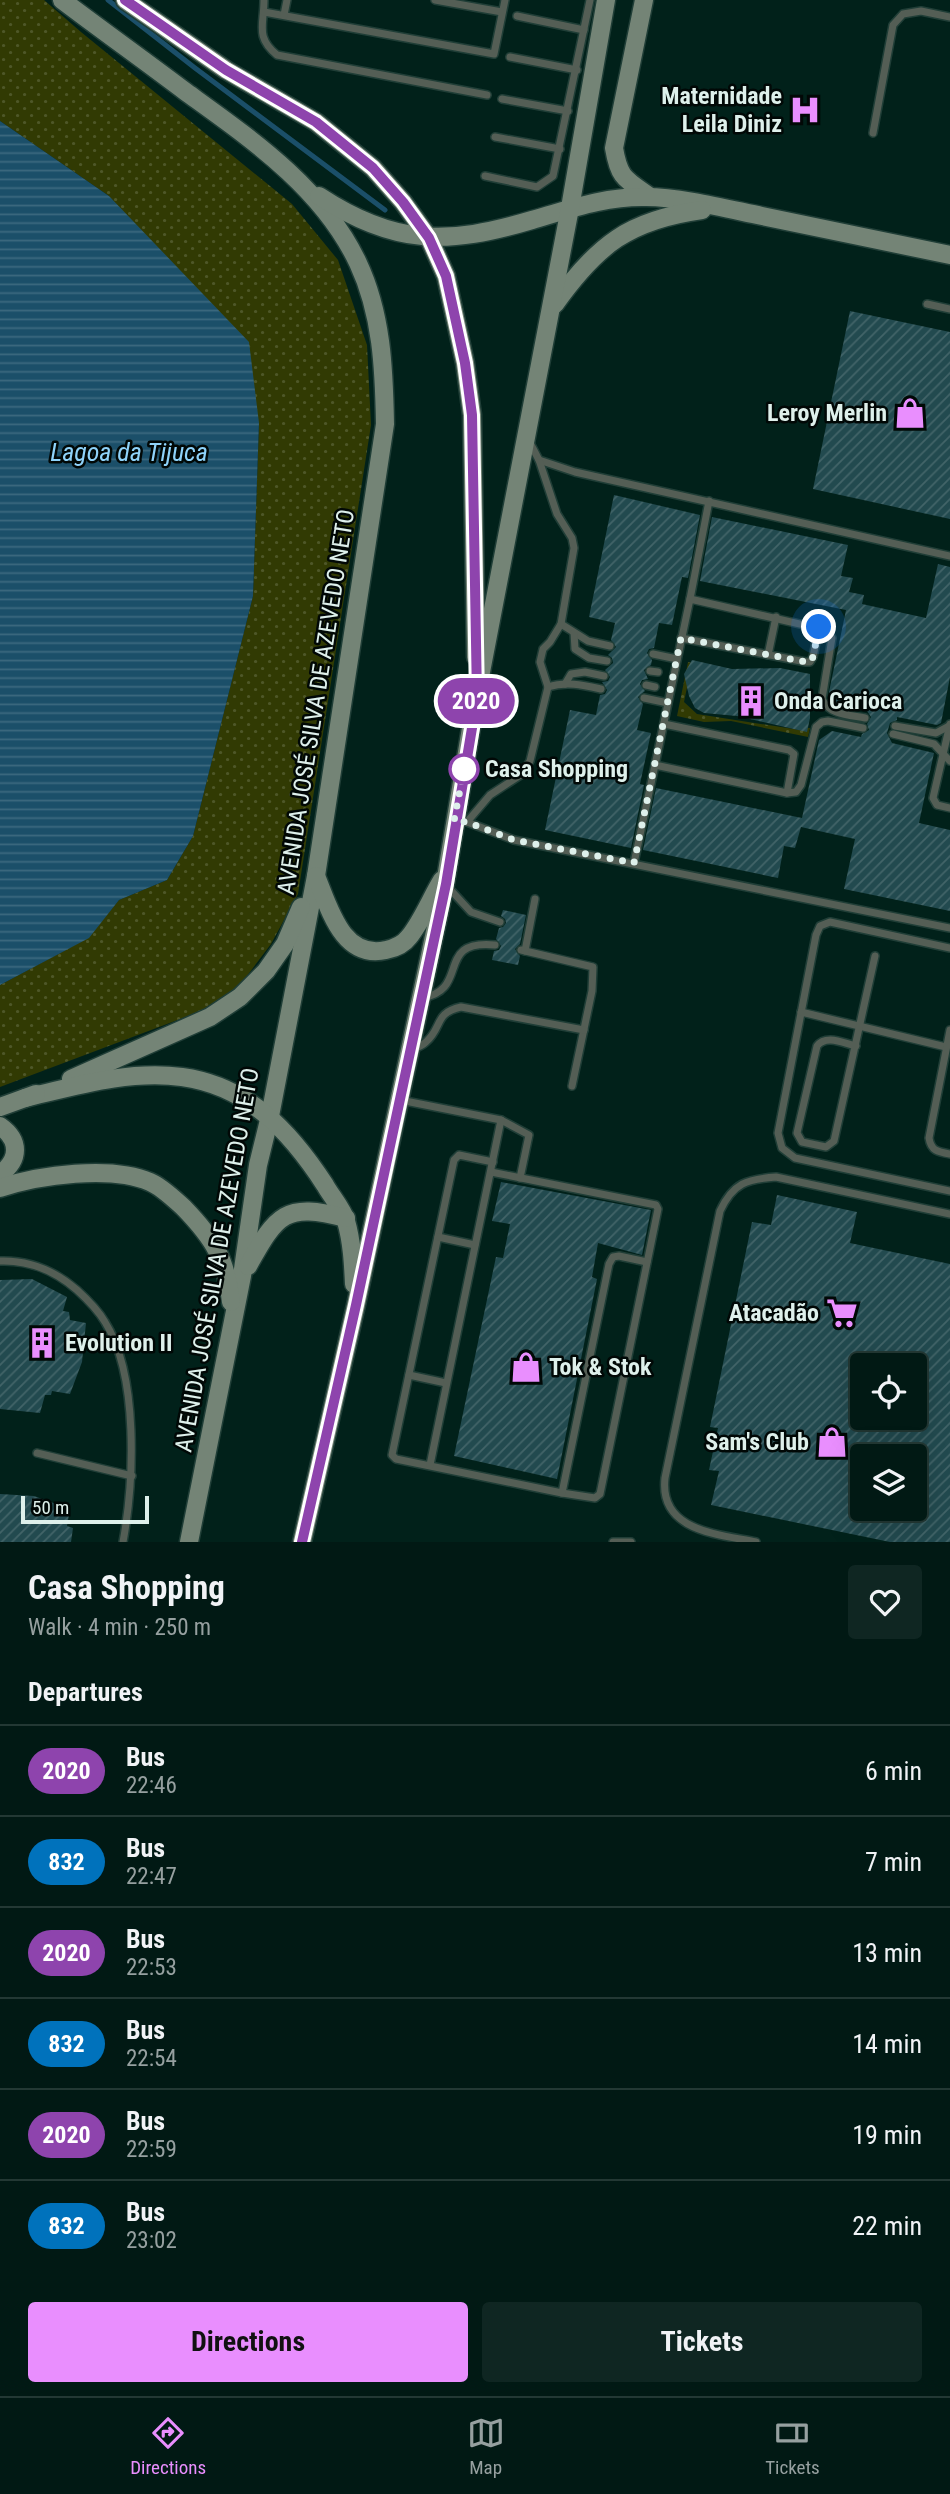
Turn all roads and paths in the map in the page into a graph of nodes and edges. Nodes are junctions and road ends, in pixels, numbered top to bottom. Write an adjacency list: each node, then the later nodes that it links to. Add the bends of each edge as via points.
1 (62, 0): 16 (street, AVENIDA JOSÉ SILVA DE AZEVEDO NETO)
2 (78, 0): 16 (street)
3 (125, 0): 31 (street, via 226,70 316,122 373,168)
4 (264, 0): 11 (lane)
5 (287, 0): 13 (lane)
6 (435, 0): 12 (lane)
7 (505, 0): 12 (lane)
8 (590, 0): 17 (lane)
9 (606, 0): 17 (street)
10 (644, 0): 28 (street, via 614,148 617,168 625,180)
11 (264, 12): 13 (lane); 20 (lane, via 261,34 276,55)
12 (502, 12): 13 (lane, via 494,54)
13 (284, 15)
14 (517, 16): 17 (lane)
15 (950, 16): 23 (lane, via 921,10 903,14 893,25)
16 (88, 19): 27 (street, AVENIDA JOSÉ SILVA DE AZEVEDO NETO, via 244,134)
17 (589, 37): 19 (lane); 30 (street)
18 (510, 57): 19 (lane)
19 (577, 70): 22 (lane)
20 (488, 95)
21 (502, 99): 22 (lane)
22 (568, 111): 25 (lane)
23 (873, 133)
24 (495, 137): 25 (lane)
25 (560, 149): 26 (lane, via 553,176 537,187)
26 (485, 176)
27 (302, 185): 31 (street, via 368,224); 71 (street, AVENIDA JOSÉ SILVA DE AZEVEDO NETO, via 332,220 358,263 384,359 385,424)
28 (649, 197): 29 (street); 30 (street)
29 (719, 207): 32 (street); 35 (street, via 651,219 626,232 575,275)
30 (570, 208): 31 (street, via 482,233); 35 (street)
31 (429, 238): 55 (street, via 446,276 472,415)
32 (950, 255)
33 (927, 304): 34 (lane)
34 (950, 309)
35 (550, 311): 36 (street)
36 (526, 434): 37 (lane); 55 (street)
37 (539, 460): 38 (lane); 42 (lane, via 574,548)
38 (709, 501): 39 (lane); 40 (lane)
39 (950, 556)
40 (690, 599): 41 (lane); 45 (lane)
41 (776, 617): 43 (lane); 48 (lane)
42 (561, 624): 44 (lane); 53 (lane, via 543,649 540,662)
43 (819, 627): 48 (lane, via 810,662); 58 (lane, via 832,638 822,699 825,706)
44 (574, 633): 46 (lane); 50 (lane, via 580,654)
45 (681, 638): 48 (lane); 49 (lane)
46 (610, 646)
47 (653, 654): 49 (lane)
48 (768, 655)
49 (677, 659): 57 (lane)
50 (607, 661)
51 (604, 676): 52 (lane, via 577,672)
52 (565, 684): 53 (lane); 54 (lane)
53 (548, 687): 69 (lane, via 527,768)
54 (601, 689)
55 (477, 698): 69 (street)
56 (644, 698): 57 (lane)
57 (668, 703): 59 (lane)
58 (865, 718)
59 (664, 724): 66 (lane); 67 (lane, via 789,750 794,760)
60 (950, 725): 61 (lane, via 936,733); 64 (lane)
61 (895, 726)
62 (863, 728): 67 (lane, via 828,720 816,727 802,785)
63 (893, 734): 64 (lane, via 934,744)
64 (943, 752): 65 (lane); 68 (lane, via 934,801)
65 (950, 761)
66 (655, 765): 67 (lane); 70 (lane)
67 (787, 793)
68 (950, 808)
69 (461, 822): 70 (lane, via 514,840); 72 (street)
70 (634, 863): 75 (lane)
71 (316, 876): 72 (street, via 339,930 358,947 380,951 401,945 411,936); 88 (street, via 285,944 240,997 210,1017); 91 (street, AVENIDA JOSÉ SILVA DE AZEVEDO NETO)
72 (446, 878): 74 (lane, via 471,912); 79 (street)
73 (535, 899): 82 (lane, via 523,951 593,967)
74 (500, 922)
75 (950, 928)
76 (495, 945): 79 (lane, via 469,946 459,955 441,992)
77 (950, 948): 80 (lane, via 831,922 820,926)
78 (875, 956): 81 (lane)
79 (422, 998): 86 (street)
80 (801, 1012): 81 (lane); 100 (lane, via 778,1133 782,1148 795,1158)
81 (860, 1026): 84 (lane); 85 (lane)
82 (584, 1030): 86 (lane, via 461,1007 447,1010 429,1040); 87 (lane)
83 (950, 1030): 85 (lane)
84 (856, 1046): 84 (lane, via 834,1142 826,1147 802,1142 797,1133 817,1046 827,1039)
85 (946, 1047): 94 (lane, via 929,1138 935,1151)
86 (410, 1051): 89 (street)
87 (572, 1086)
88 (25, 1098): 90 (street); 91 (street, via 135,1075 182,1077 230,1090)
89 (399, 1100): 92 (lane); 108 (street)
90 (0, 1107)
91 (270, 1116): 102 (street, via 305,1153); 107 (street, AVENIDA JOSÉ SILVA DE AZEVEDO NETO)
92 (501, 1120): 95 (lane); 98 (lane, via 529,1135)
93 (0, 1126): 97 (street, via 9,1132 16,1147 10,1167)
94 (950, 1154)
95 (493, 1162): 96 (lane); 103 (lane, via 455,1157)
96 (491, 1172): 98 (lane); 104 (lane)
97 (0, 1174)
98 (520, 1178): 106 (lane, via 656,1205)
99 (0, 1188): 109 (street, via 107,1172 150,1182 172,1196 212,1238 229,1278)
100 (950, 1191)
101 (950, 1214): 121 (lane, via 776,1177 756,1178 728,1195 717,1224 664,1498 689,1525)
102 (346, 1218): 107 (street, via 296,1210 278,1219); 108 (street)
103 (438, 1237): 104 (lane); 110 (lane)
104 (475, 1245): 111 (lane)
105 (0, 1261): 114 (lane, via 34,1263 64,1278 106,1323 125,1382)
106 (647, 1262): 115 (lane, via 620,1256 609,1264); 115 (lane, via 600,1494 591,1499)
107 (242, 1276): 109 (street, AVENIDA JOSÉ SILVA DE AZEVEDO NETO)
108 (356, 1305): 118 (street)
109 (233, 1320): 117 (street, AVENIDA JOSÉ SILVA DE AZEVEDO NETO)
110 (409, 1375): 111 (lane); 113 (lane, via 392,1455)
111 (446, 1384): 113 (lane)
112 (37, 1453): 114 (lane)
113 (430, 1465): 115 (lane)
114 (132, 1476): 116 (lane)
115 (562, 1493)
116 (123, 1542)
117 (189, 1542)
118 (302, 1542)
119 (613, 1542): 120 (lane)
120 (631, 1542)
121 (756, 1542)

